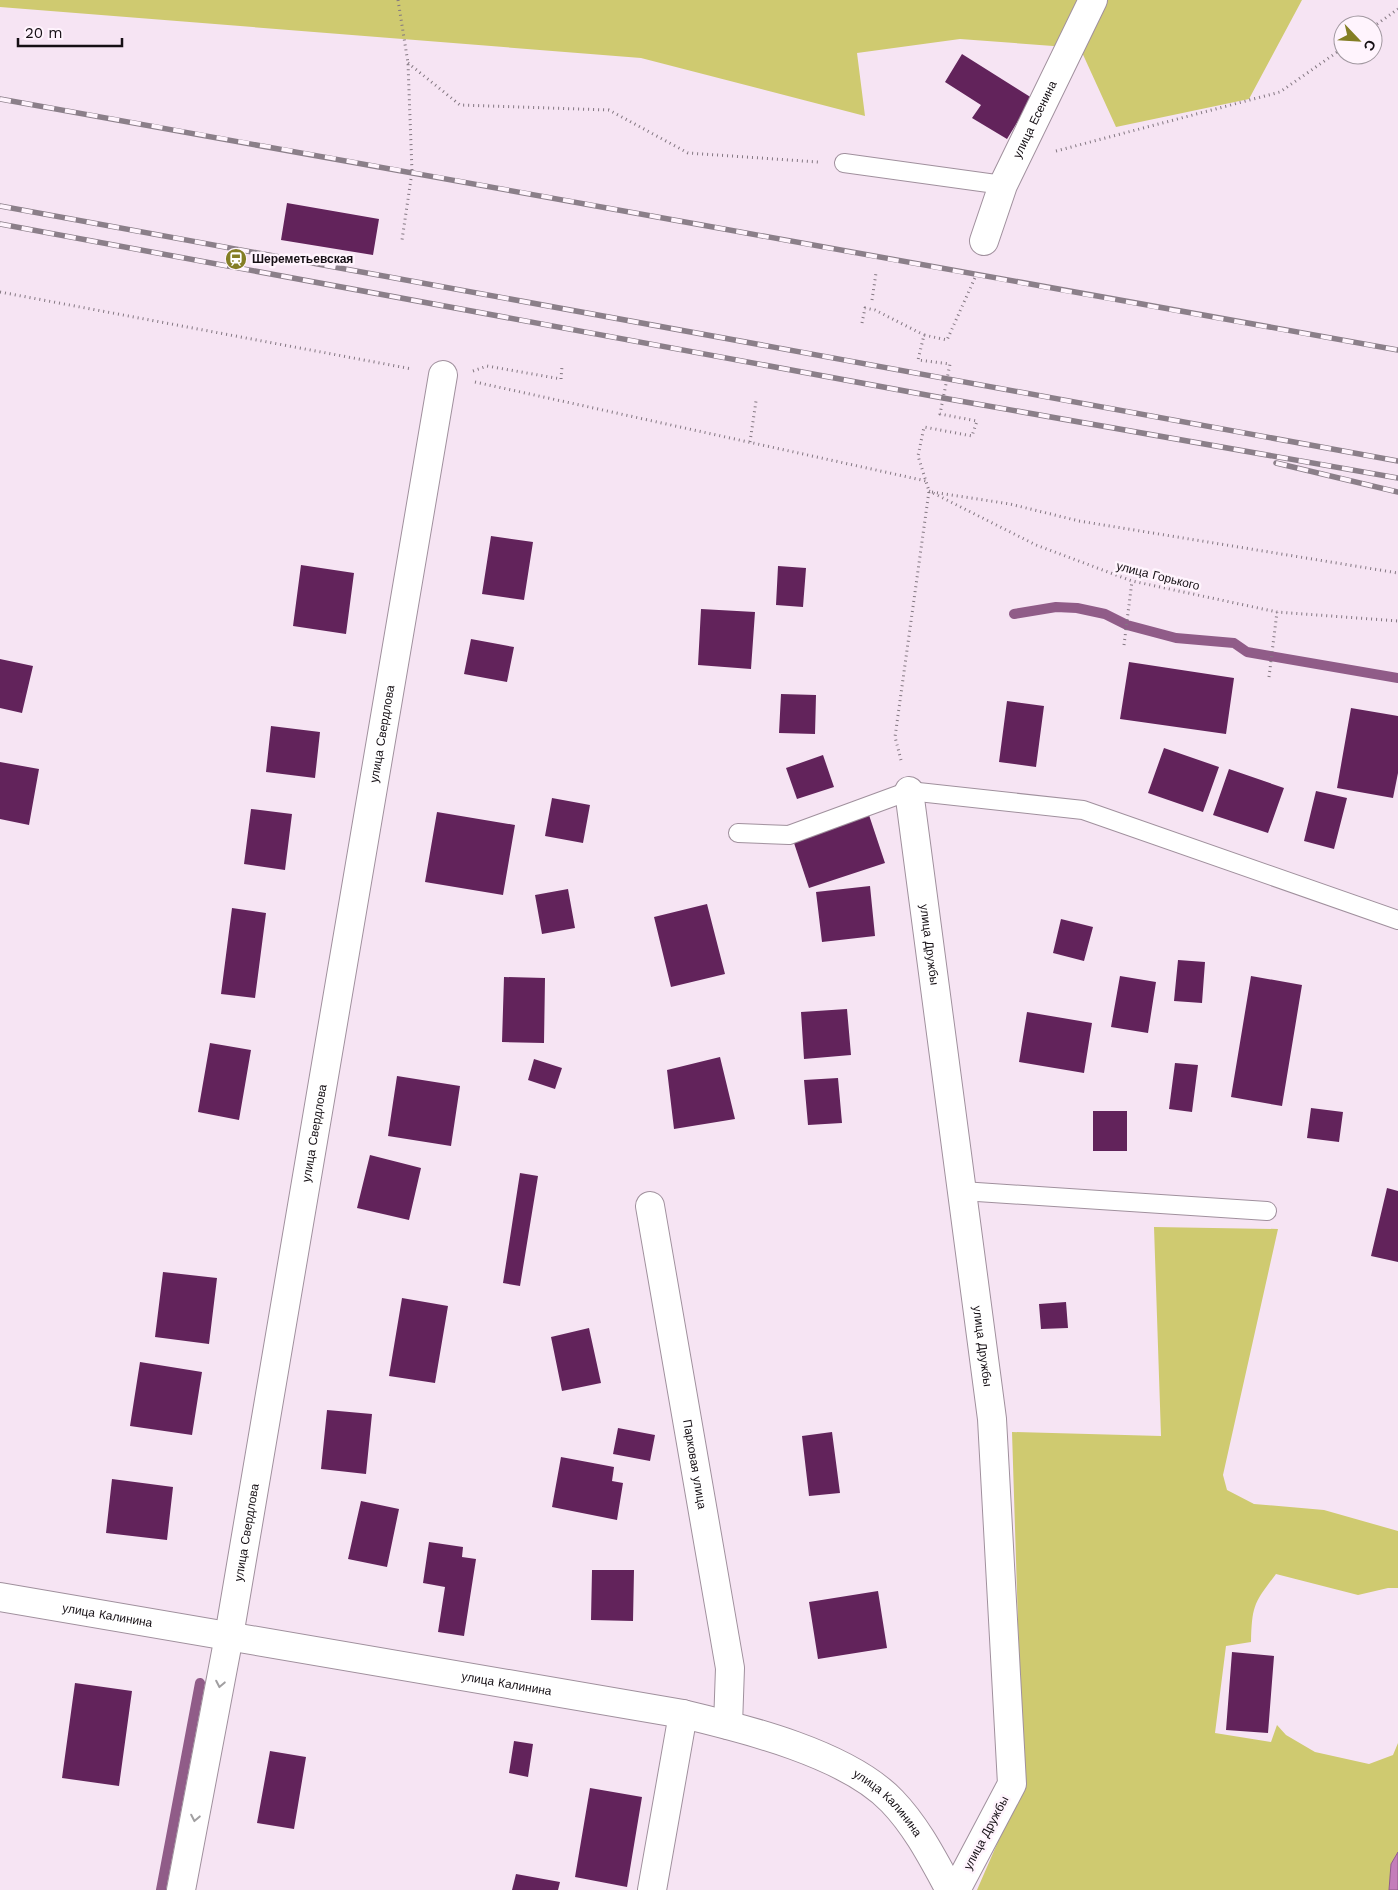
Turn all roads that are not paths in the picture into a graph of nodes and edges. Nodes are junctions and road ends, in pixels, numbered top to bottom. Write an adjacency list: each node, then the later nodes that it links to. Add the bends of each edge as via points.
1 (1092, 0): 3 (street, улица Есенина)
2 (844, 164): 3 (lane)
3 (1003, 185): 4 (street, улица Есенина)
4 (984, 241)
5 (443, 375): 13 (street, улица Свердлова)
6 (909, 791): 7 (lane, via 789,835); 8 (lane, via 1083,810); 9 (street, улица Дружбы)
7 (738, 833)
8 (1398, 920)
9 (962, 1191): 11 (lane); 19 (street, улица Дружбы, via 992,1419 1012,1784)
10 (650, 1206): 15 (street, Парковая улица, via 730,1668)
11 (1267, 1211)
12 (0, 1597): 13 (street, улица Калинина)
13 (229, 1636): 14 (street, улица Калинина); 16 (street, улица Свердлова, one-way to 16)
14 (683, 1714): 15 (street, улица Калинина); 17 (street)
15 (728, 1725): 18 (street, улица Калинина, via 823,1757 891,1800 918,1832)
16 (181, 1890)
17 (652, 1890)
18 (950, 1890)
19 (956, 1890)

